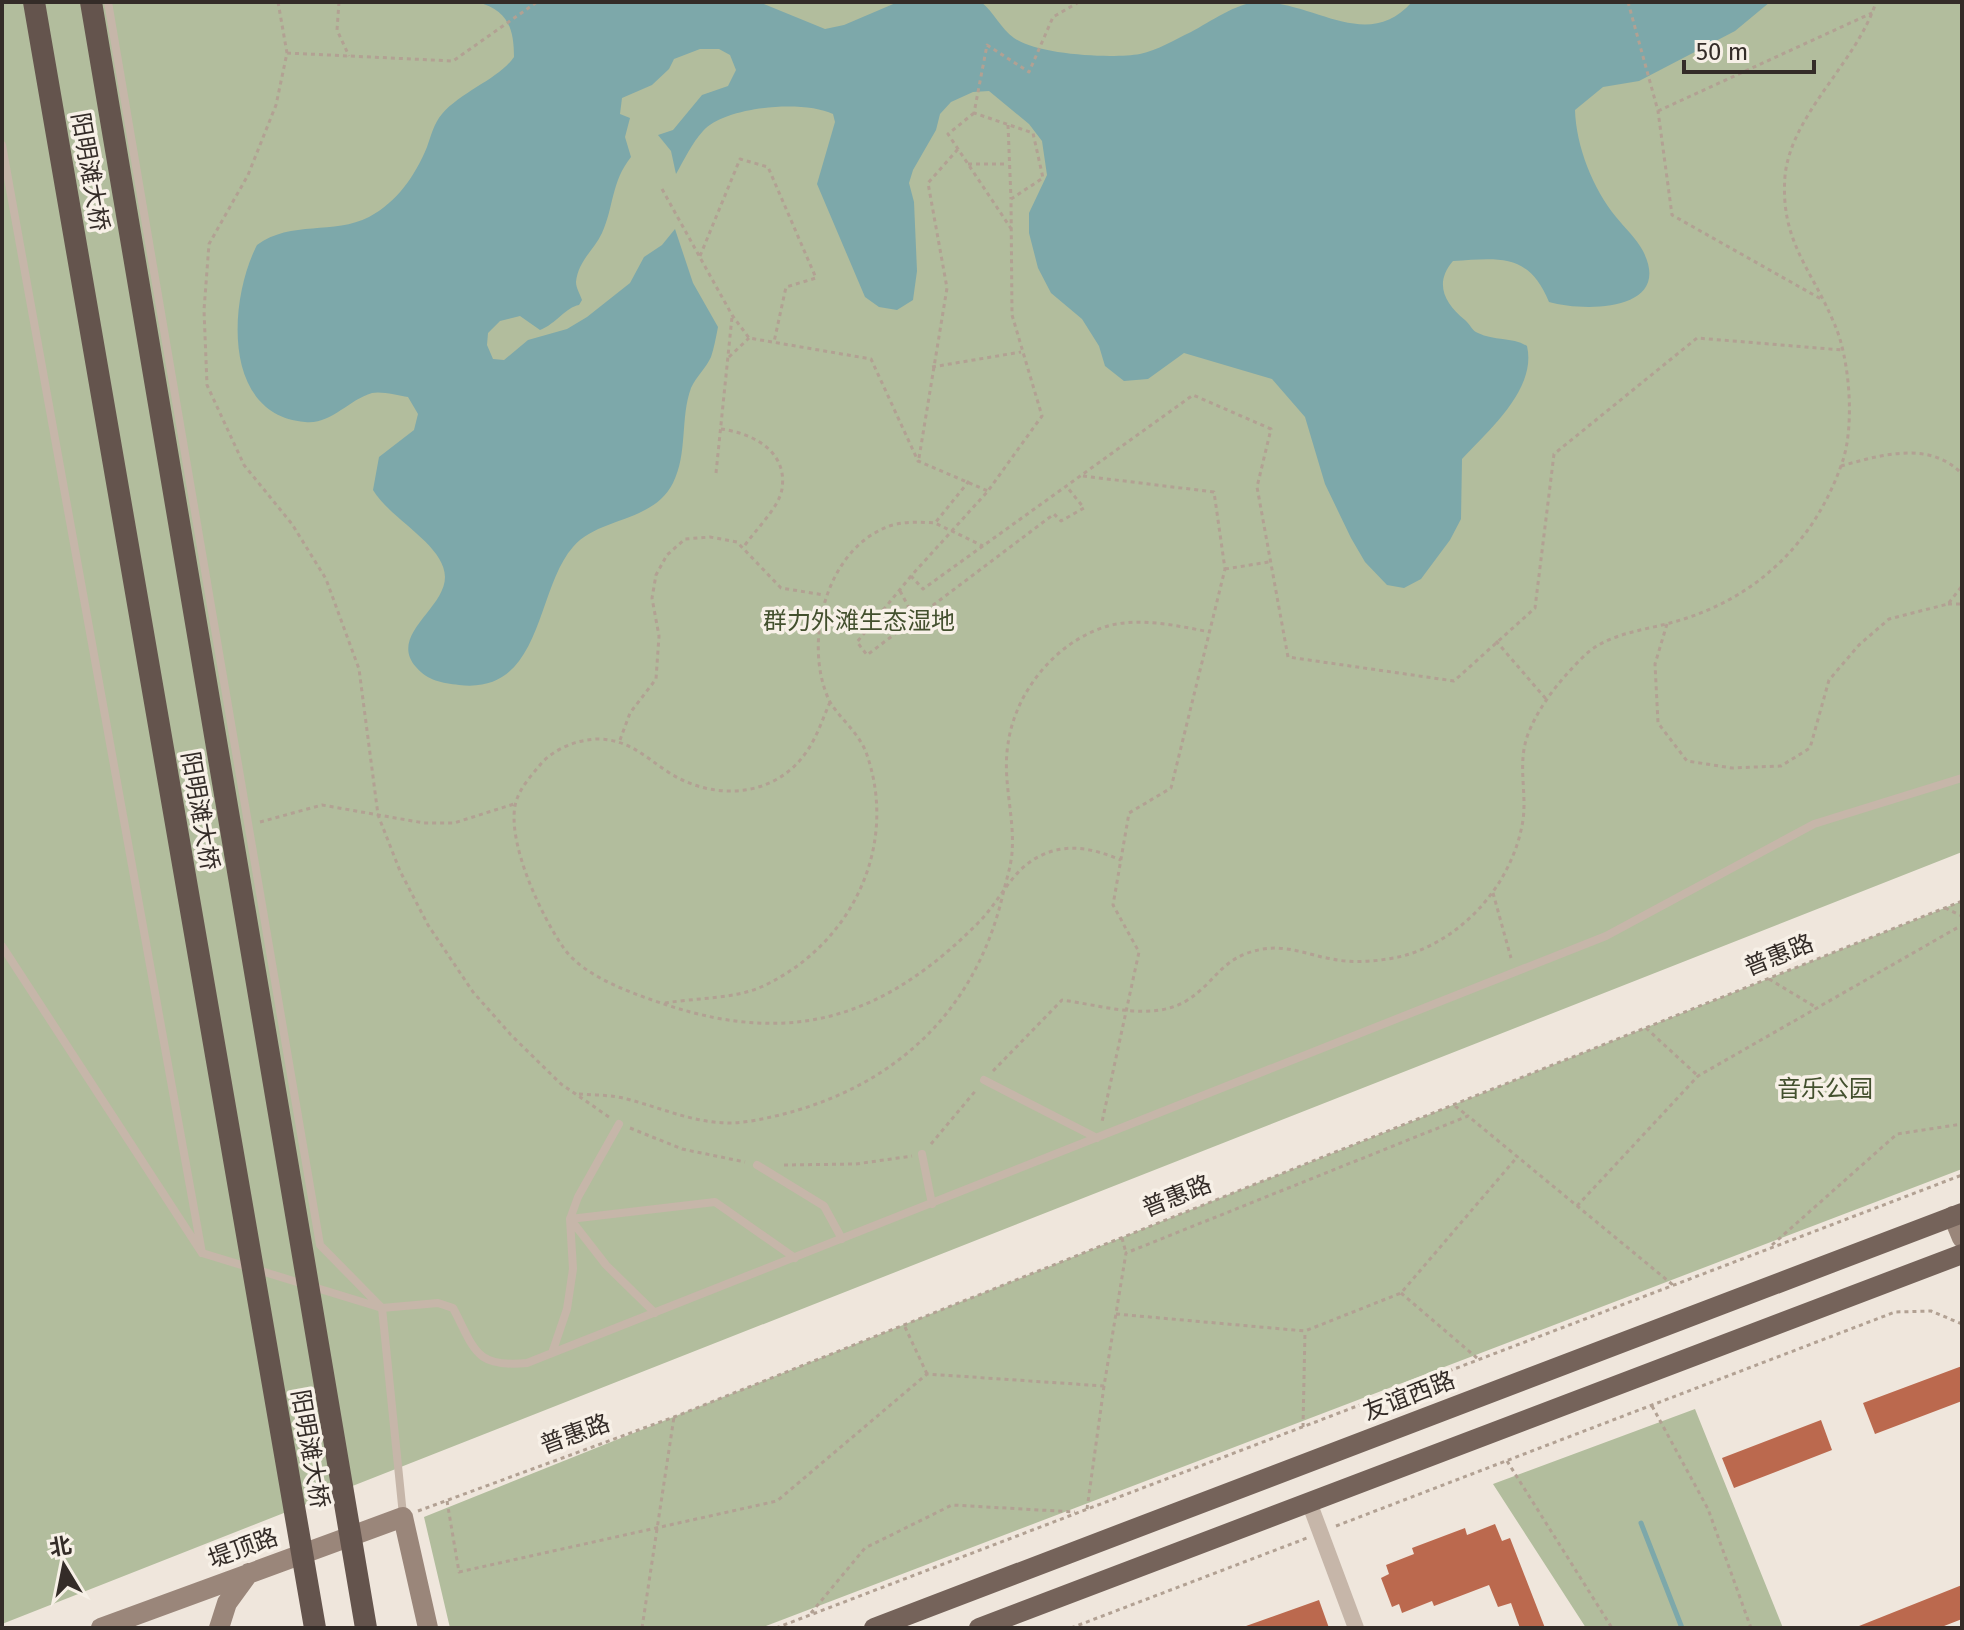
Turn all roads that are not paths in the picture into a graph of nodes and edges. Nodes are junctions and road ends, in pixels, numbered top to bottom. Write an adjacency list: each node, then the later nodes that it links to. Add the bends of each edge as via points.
1 (34, 2): 28 (highway, 阳明滩大桥, bridge)
2 (91, 2): 29 (highway, 阳明滩大桥, bridge)
3 (108, 2): 20 (lane, via 320,1245)
4 (2, 145): 17 (lane)
5 (1962, 778): 9 (lane, via 1814,824 1606,936)
6 (2, 946): 17 (lane)
7 (984, 1080): 9 (lane)
8 (619, 1124): 14 (lane)
9 (1098, 1138): 12 (lane)
10 (922, 1154): 12 (lane)
11 (757, 1165): 16 (lane, via 824,1206)
12 (932, 1204): 16 (lane)
13 (1958, 1215): 15 (main road); 31 (main road, 友谊西路)
14 (570, 1219): 19 (lane, via 715,1202); 21 (lane, via 606,1265); 22 (lane, via 573,1269)
15 (1962, 1238)
16 (842, 1239): 19 (lane)
17 (202, 1253): 20 (lane)
18 (1962, 1254): 23 (main road)
19 (795, 1258): 21 (lane)
20 (382, 1308): 22 (lane, via 438,1303 453,1308 478,1355 500,1366); 24 (lane)
21 (655, 1313): 22 (lane)
22 (552, 1353)
23 (1309, 1502): 32 (main road); 33 (street)
24 (403, 1517): 25 (main road, 堤顶路); 30 (main road)
25 (249, 1573): 26 (main road, 堤顶路); 27 (main road, via 227,1603)
26 (101, 1628)
27 (219, 1628)
28 (315, 1628)
29 (366, 1628)
30 (428, 1628)
31 (874, 1628)
32 (979, 1628)
33 (1356, 1628)

